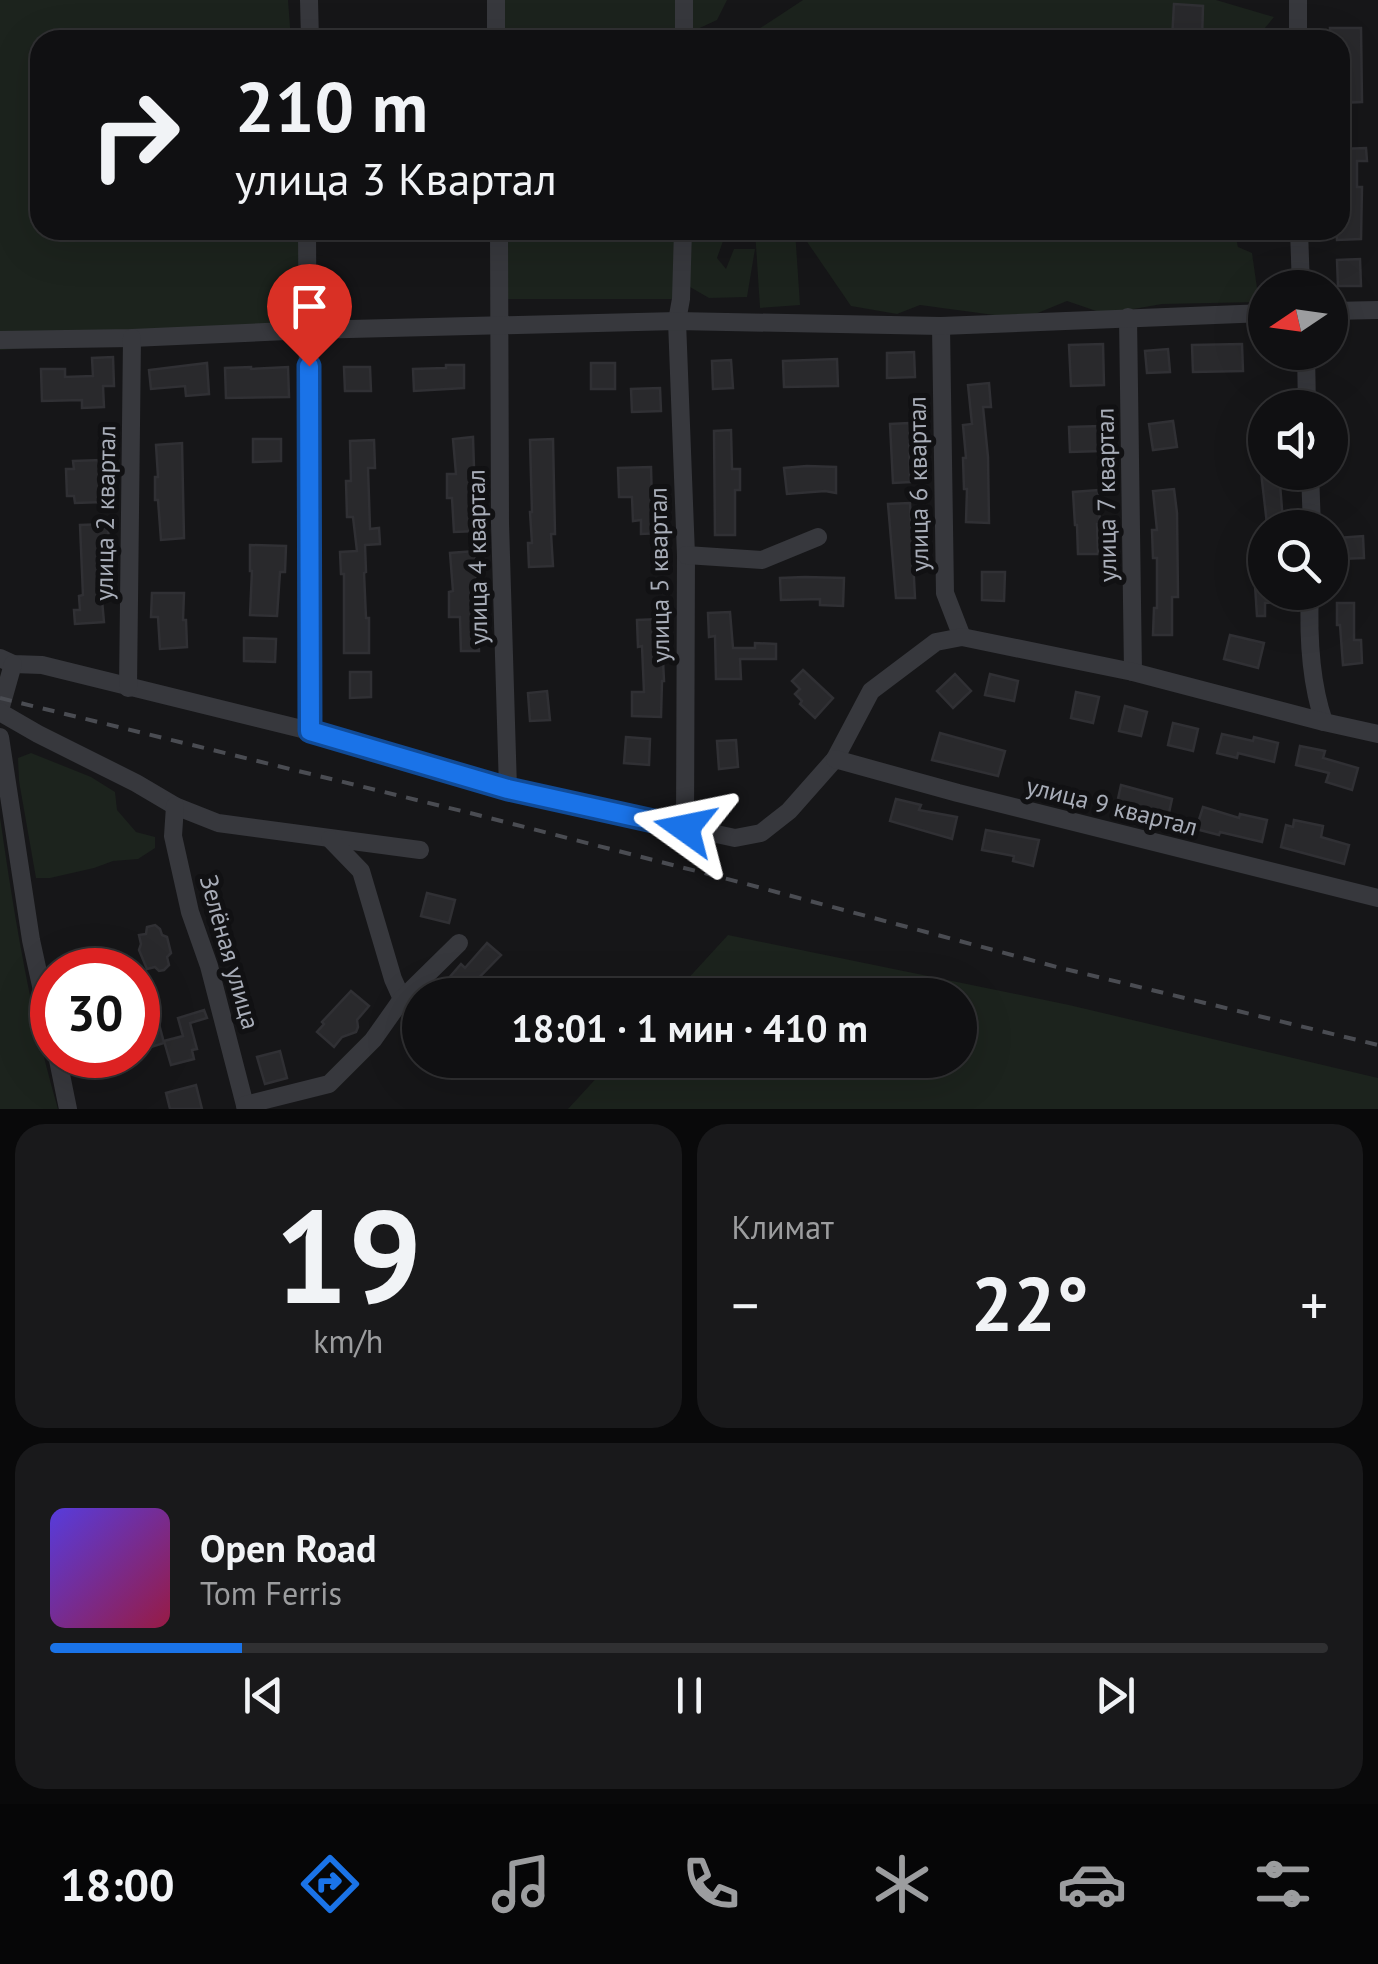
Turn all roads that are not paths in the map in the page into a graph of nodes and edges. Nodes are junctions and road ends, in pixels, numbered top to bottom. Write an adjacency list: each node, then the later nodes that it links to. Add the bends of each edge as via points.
1 (309, 0): 5 (street)
2 (496, 0): 6 (street)
3 (684, 0): 7 (street)
4 (1298, 0): 8 (street)
5 (310, 30)
6 (496, 30)
7 (684, 30)
8 (1298, 30)
9 (307, 240): 21 (street)
10 (499, 240): 19 (street, улица 4 квартал)
11 (682, 240): 18 (street, улица 5 квартал)
12 (1299, 240): 13 (street)
13 (1300, 270)
14 (1378, 310): 15 (street)
15 (1348, 311)
16 (1248, 313): 17 (street)
17 (1128, 317): 20 (street); 29 (street, улица 7 квартал)
18 (676, 322): 19 (street); 20 (street); 25 (street, улица 5 квартал)
19 (500, 325): 21 (street); 37 (street, улица 4 квартал)
20 (941, 326): 27 (street, улица 6 квартал, via 944,593)
21 (309, 330): 22 (street); 33 (street)
22 (132, 338): 23 (street); 30 (street, улица 2 квартал)
23 (0, 340)
24 (818, 537): 25 (street, via 762,560)
25 (686, 555): 39 (street, улица 5 квартал)
26 (1309, 610): 32 (street)
27 (962, 638): 29 (street); 36 (street, via 936,642 870,690)
28 (7, 661): 30 (street); 31 (street)
29 (1133, 672): 32 (street)
30 (128, 688): 33 (street)
31 (0, 711): 38 (street)
32 (1324, 722): 34 (street)
33 (310, 731): 37 (street)
34 (1378, 734)
35 (0, 737): 44 (street)
36 (835, 759): 39 (street, via 790,811 760,833 735,838); 42 (street, улица 9 квартал)
37 (508, 789): 39 (street)
38 (175, 806): 40 (street, via 218,822); 48 (street, Зелёная улица, via 174,836 190,912)
39 (685, 828)
40 (330, 839): 41 (street); 46 (street, via 361,871)
41 (420, 850)
42 (1378, 898)
43 (460, 943): 45 (street)
44 (33, 948)
45 (424, 978)
46 (402, 999): 48 (street, via 329,1084)
47 (62, 1078): 49 (street)
48 (246, 1107)
49 (68, 1109)

